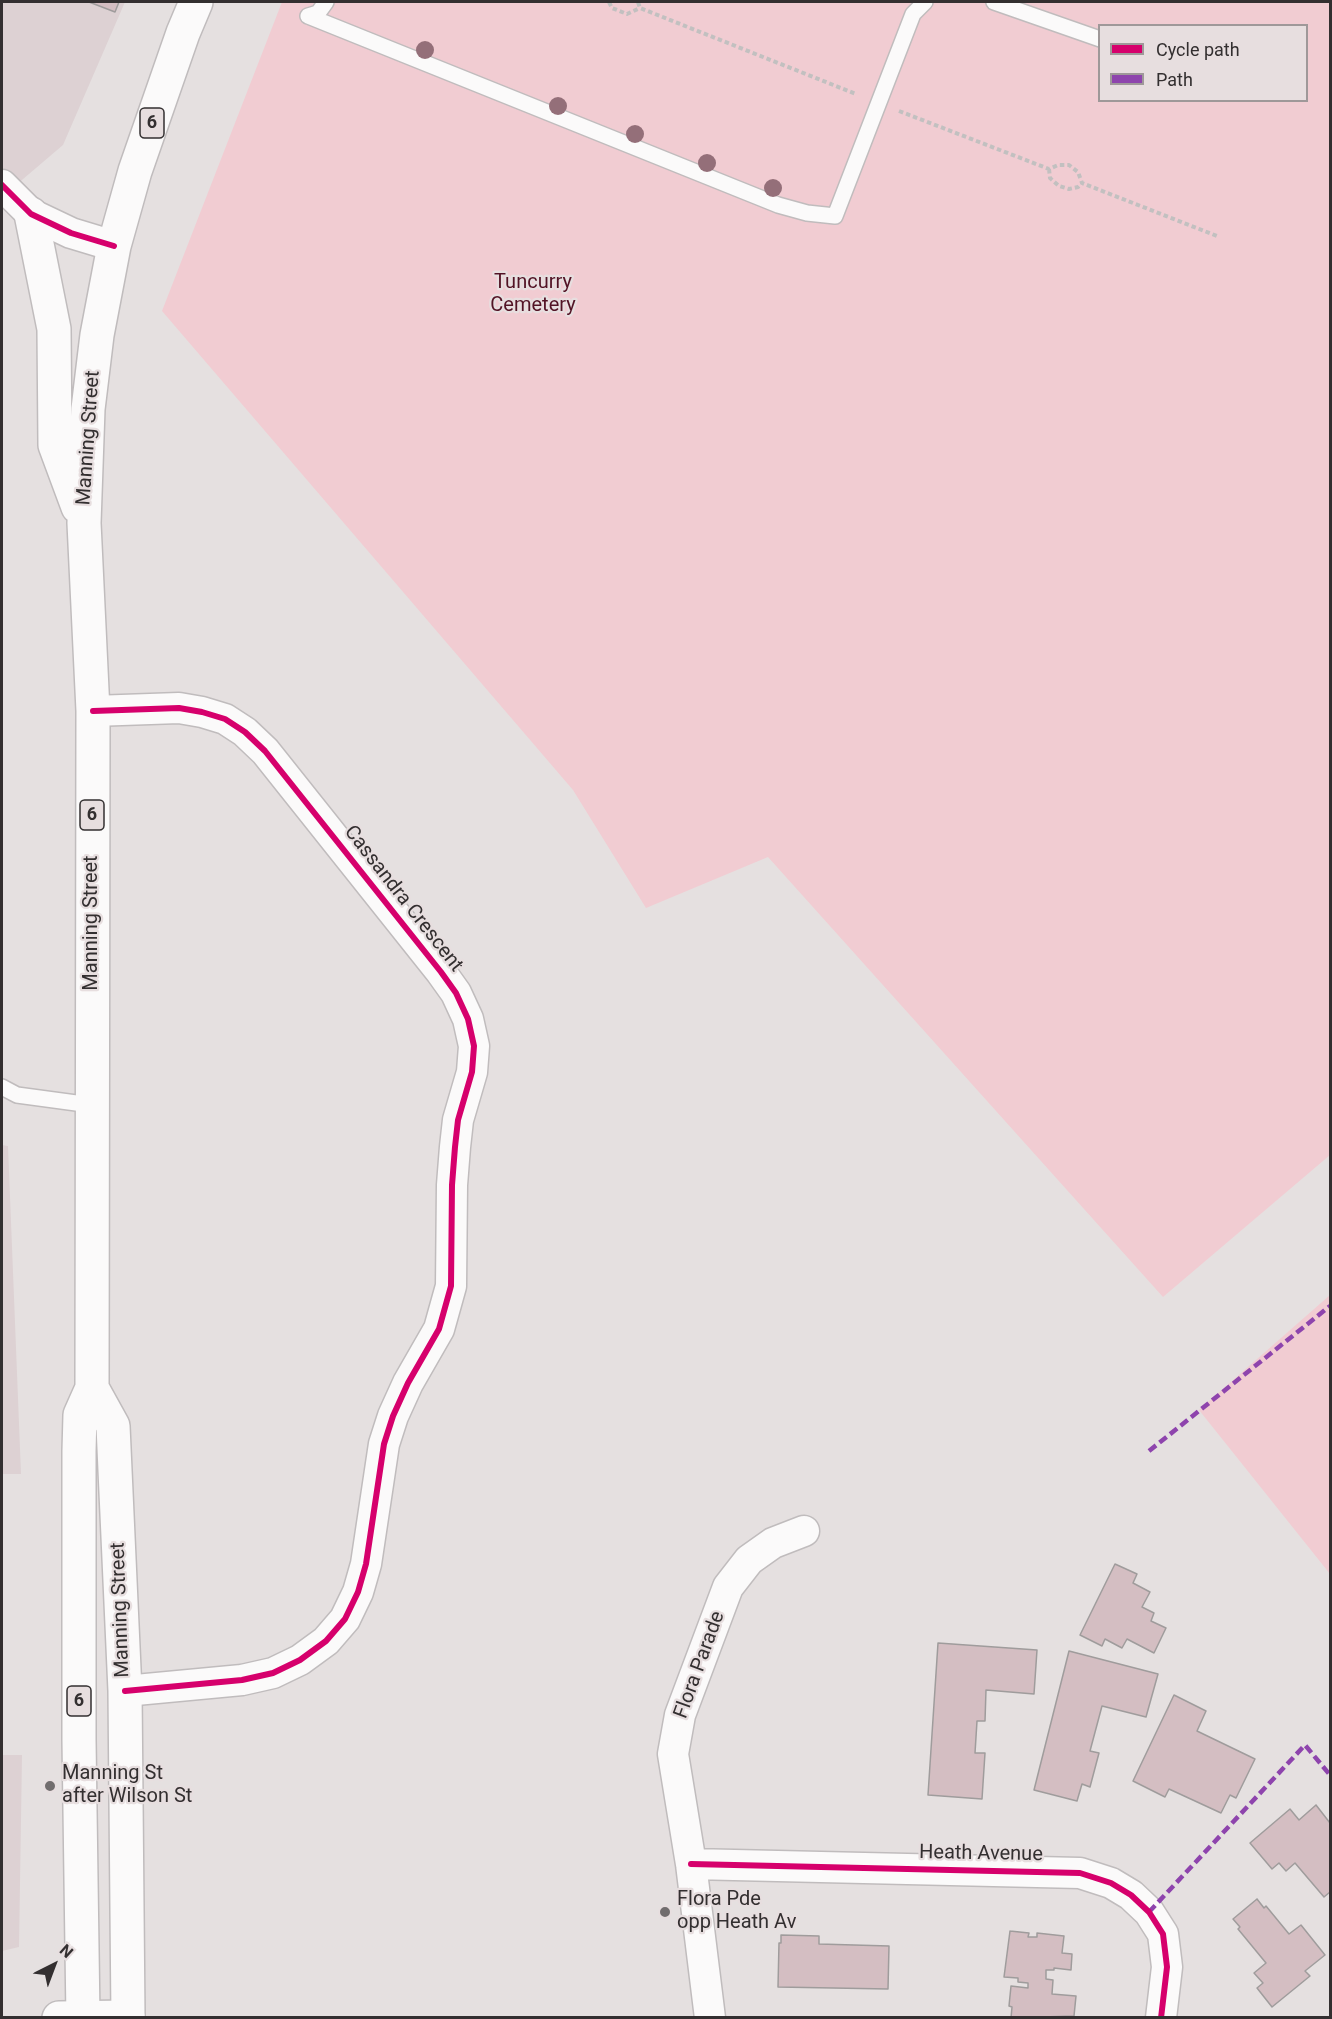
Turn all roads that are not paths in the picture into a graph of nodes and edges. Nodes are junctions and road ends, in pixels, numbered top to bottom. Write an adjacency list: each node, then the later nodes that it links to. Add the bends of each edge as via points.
1 (196, 2): 8 (main road, 6, via 135,171)
2 (326, 2): 3 (lane, via 318,13 308,16 778,205 835,216 913,14)
3 (925, 2)
4 (994, 2): 5 (lane)
5 (1098, 38)
6 (2, 185): 7 (street)
7 (31, 214): 8 (street, via 71,233); 9 (main road, via 54,329 56,446)
8 (114, 246): 9 (main road, Manning Street / 6, via 88,409)
9 (84, 523): 10 (main road, Manning Street / 6)
10 (93, 711): 12 (main road, Manning Street / 6); 15 (street, Cassandra Crescent, via 179,708 225,719 245,732 265,751 441,972 468,1019 474,1046 454,1156 451,1286 439,1329 408,1383 384,1444 366,1564 345,1619 326,1641 273,1673 242,1680)
11 (2, 1087): 12 (lane, via 17,1095)
12 (91, 1105): 13 (main road, Manning Street / 6)
13 (92, 1388): 15 (main road, Manning Street / 6, via 113,1426); 17 (main road, Manning Street / 6, via 80,1415 79,1451)
14 (804, 1532): 16 (street, Flora Parade, via 773,1544 749,1560 728,1587 680,1715 673,1754)
15 (125, 1691): 18 (main road, Manning Street / 6)
16 (691, 1864): 20 (street, Flora Parade); 21 (street, Heath Avenue, via 1080,1873 1111,1883 1131,1894 1163,1934 1167,1967)
17 (83, 2017): 18 (main road); 19 (main road)
18 (128, 2017)
19 (59, 2018)
20 (710, 2018)
21 (1161, 2018)

